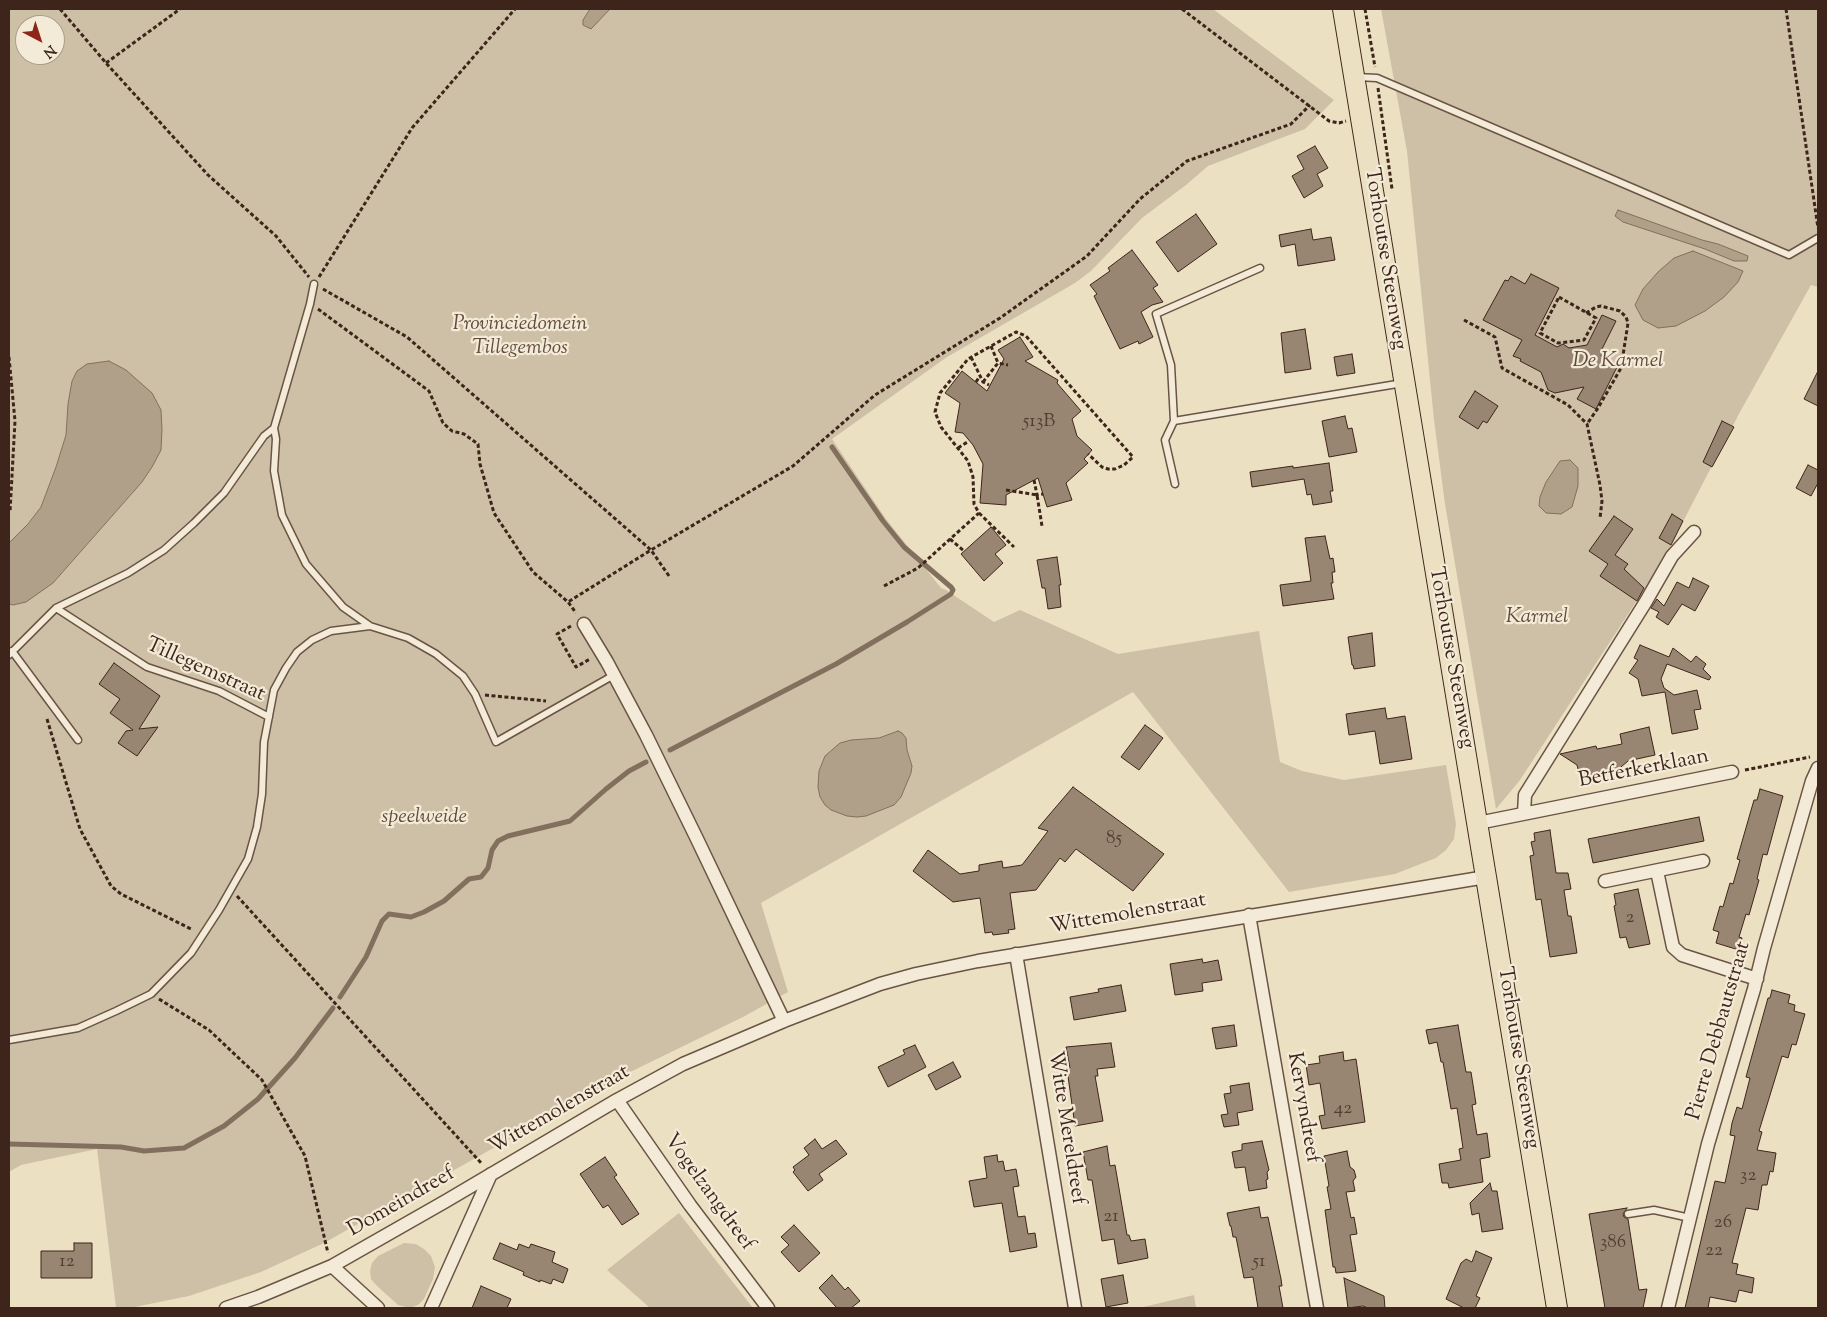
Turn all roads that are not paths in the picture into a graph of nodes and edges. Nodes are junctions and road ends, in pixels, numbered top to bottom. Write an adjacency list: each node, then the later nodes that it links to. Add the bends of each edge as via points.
1 (1343, 9): 2 (main road, Torhoutse Steenweg)
2 (1354, 77): 3 (lane, via 1377,78 1789,256); 6 (main road, Torhoutse Steenweg)
3 (1818, 238)
4 (1260, 268): 7 (lane, via 1156,314 1171,364)
5 (314, 284): 8 (lane)
6 (1404, 383): 7 (lane); 21 (main road, Torhoutse Steenweg)
7 (1174, 421): 9 (lane, via 1165,440)
8 (274, 428): 11 (lane, via 264,436 224,492 164,550 128,573); 13 (lane, via 274,471 282,515 306,564 343,607)
9 (1175, 484)
10 (1694, 532): 20 (street, via 1672,556 1525,795)
11 (56, 608): 14 (lane); 16 (lane, Tillegemstraat, via 147,667 219,691)
12 (578, 624): 15 (street)
13 (370, 626): 15 (lane, via 408,638 436,654 463,676 476,694 496,742); 16 (lane, via 331,632 312,640 297,652 274,690)
14 (11, 651): 17 (lane)
15 (614, 675): 29 (street)
16 (269, 717): 30 (lane, via 264,742 262,794 248,859 190,953 151,994 78,1028)
17 (78, 740)
18 (1818, 768): 28 (street, Pierre Debbautstraat)
19 (1732, 772): 20 (street, Betferkerklaan)
20 (1524, 813): 21 (street, Betferkerklaan)
21 (1478, 824): 24 (main road, Torhoutse Steenweg)
22 (1703, 861): 23 (street)
23 (1657, 871): 25 (street); 28 (street, via 1672,947 1682,955)
24 (1486, 877): 26 (street, Wittemolenstraat); 42 (main road, Torhoutse Steenweg)
25 (1605, 881)
26 (1249, 916): 27 (street, Wittemolenstraat); 41 (street, Kervyndreef)
27 (1016, 954): 29 (street, Wittemolenstraat, via 940,968 889,982); 40 (street, Witte Mereldreef)
28 (1757, 980): 34 (street, Pierre Debbautstraat, via 1708,1144)
29 (784, 1021): 31 (street, Wittemolenstraat, via 683,1064)
30 (9, 1040)
31 (617, 1100): 32 (street, Wittemolenstraat); 39 (street, Vogelzangdreef, via 699,1218)
32 (491, 1174): 35 (street, Domeindreef); 38 (street, Wittemolenstraat)
33 (1628, 1214): 34 (lane, via 1654,1210)
34 (1690, 1218): 43 (street, Pierre Debbautstraat)
35 (332, 1266): 36 (street, Domeindreef); 37 (street)
36 (226, 1308)
37 (378, 1308)
38 (431, 1308)
39 (768, 1308)
40 (1075, 1308)
41 (1317, 1308)
42 (1557, 1308)
43 (1668, 1308)

